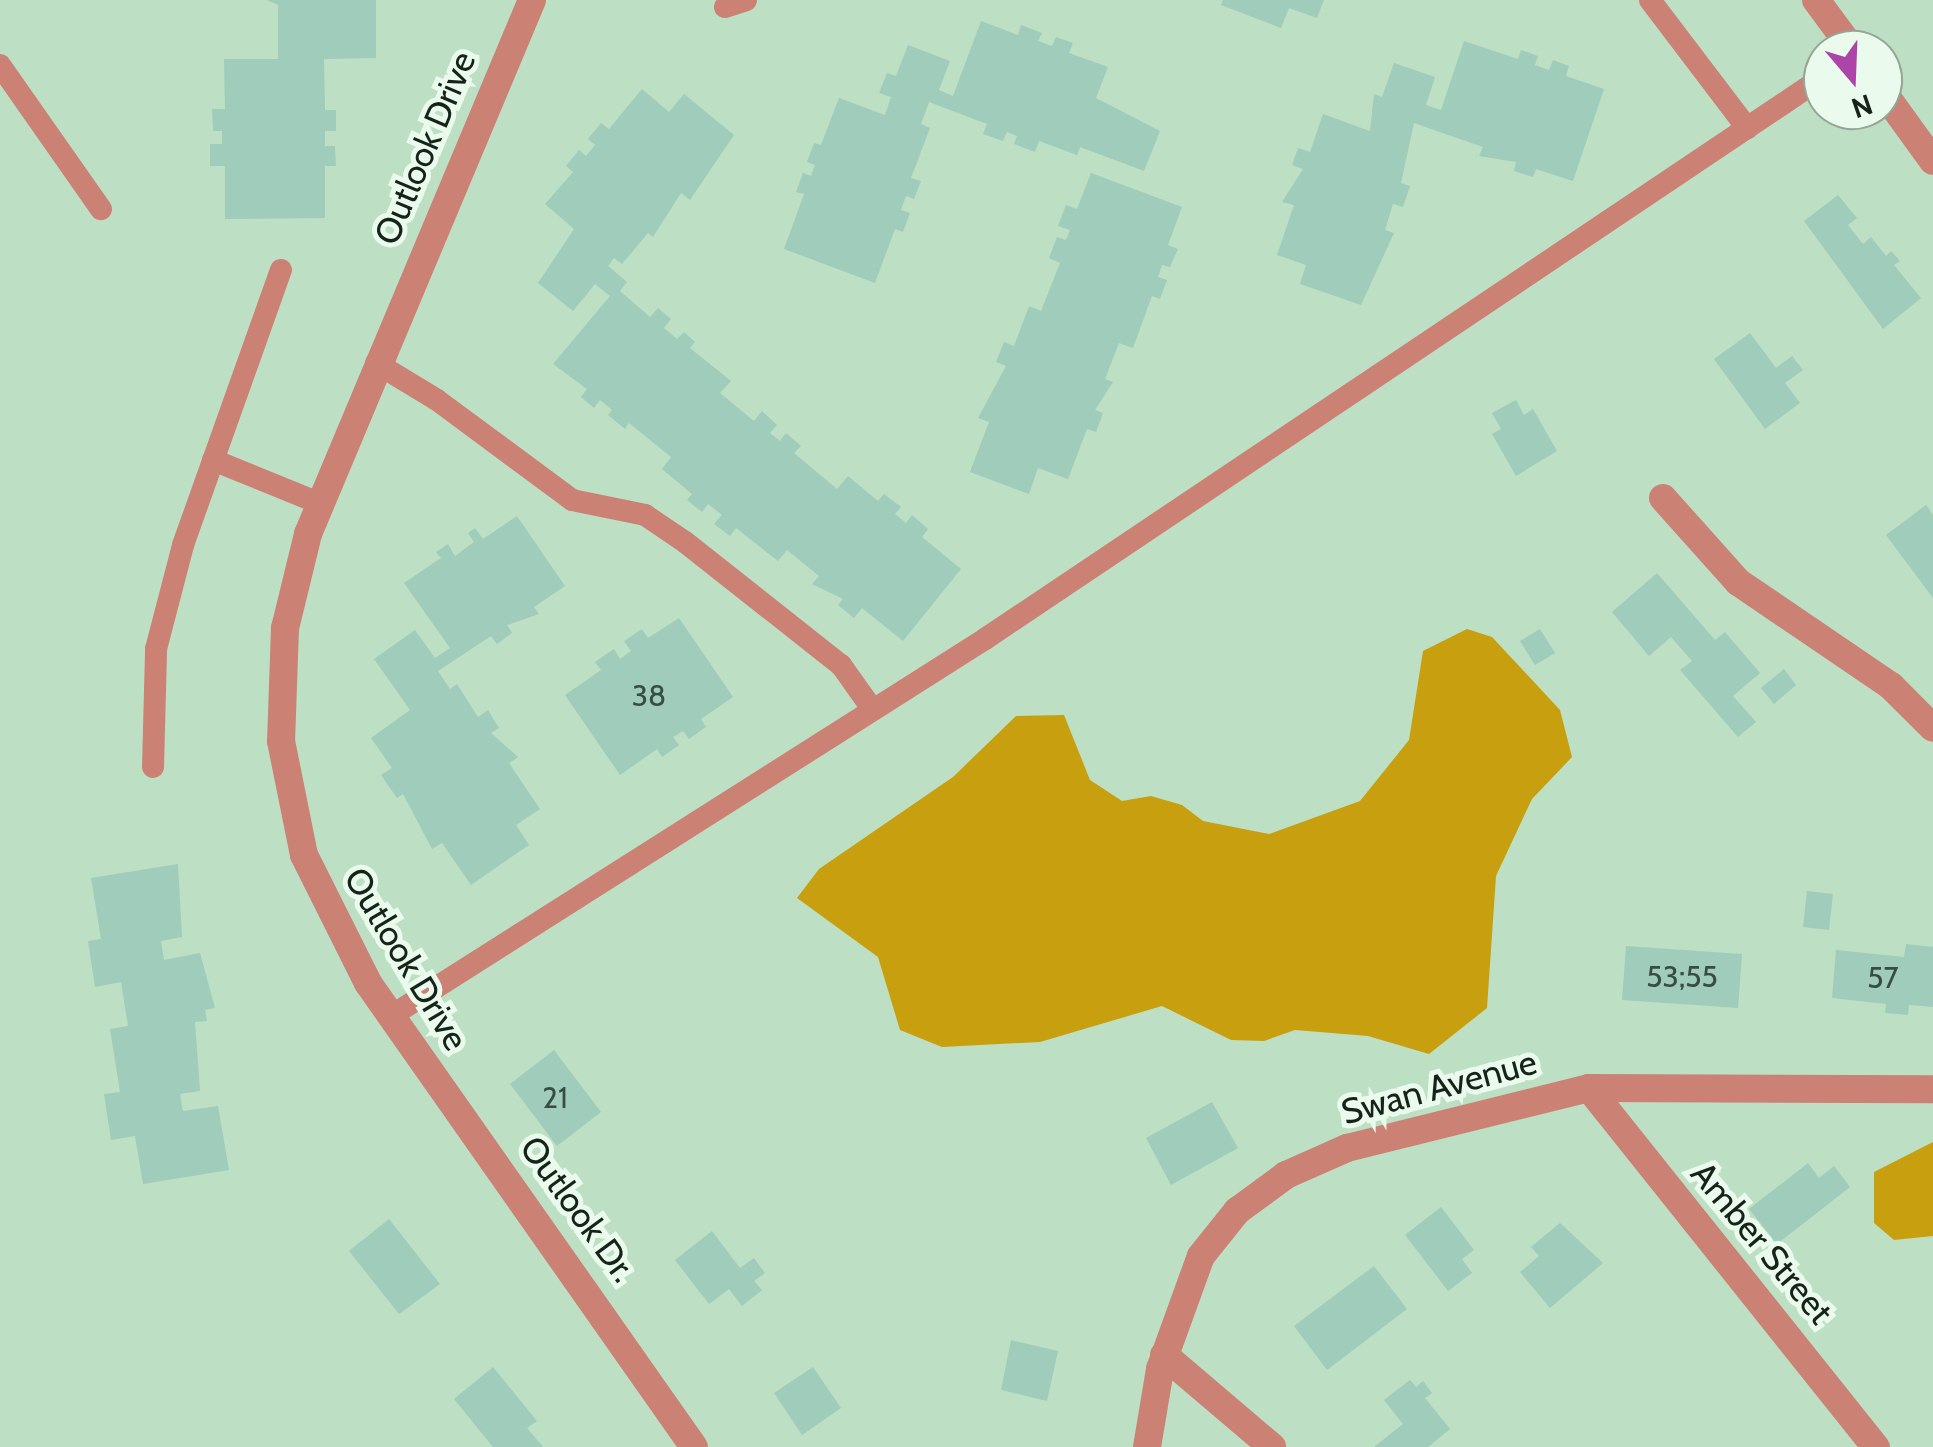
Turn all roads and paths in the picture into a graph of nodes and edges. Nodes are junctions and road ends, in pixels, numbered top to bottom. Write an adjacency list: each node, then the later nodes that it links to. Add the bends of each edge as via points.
1 (532, 0): 12 (street, Outlook Drive)
2 (1650, 0): 8 (lane)
3 (1816, 0): 4 (street)
4 (1838, 30)
5 (0, 65): 10 (lane)
6 (1803, 90): 8 (lane)
7 (1903, 120): 9 (street)
8 (1747, 128): 16 (lane)
9 (1933, 161)
10 (101, 209)
11 (281, 270): 13 (lane)
12 (376, 363): 15 (street, Outlook Drive); 16 (lane, via 438,400 572,500 645,515 686,542 841,664)
13 (213, 460): 15 (lane); 18 (lane, via 156,649)
14 (1663, 498): 17 (street, via 1738,582 1892,686)
15 (318, 503): 19 (street, Outlook Drive, via 285,628 280,703 286,780 322,899)
16 (873, 710): 19 (lane)
17 (1933, 728)
18 (154, 768)
19 (391, 1016): 23 (street, Outlook Drive); 24 (street, Outlook Dr.)
20 (1589, 1088): 21 (street, Swan Avenue); 22 (street, Swan Avenue, via 1347,1148 1286,1175 1238,1211 1201,1256); 27 (street, Amber Street)
21 (1933, 1089)
22 (1164, 1355): 25 (street, Swan Avenue); 26 (street)
23 (694, 1447)
24 (704, 1447)
25 (1147, 1447)
26 (1272, 1447)
27 (1876, 1447)

